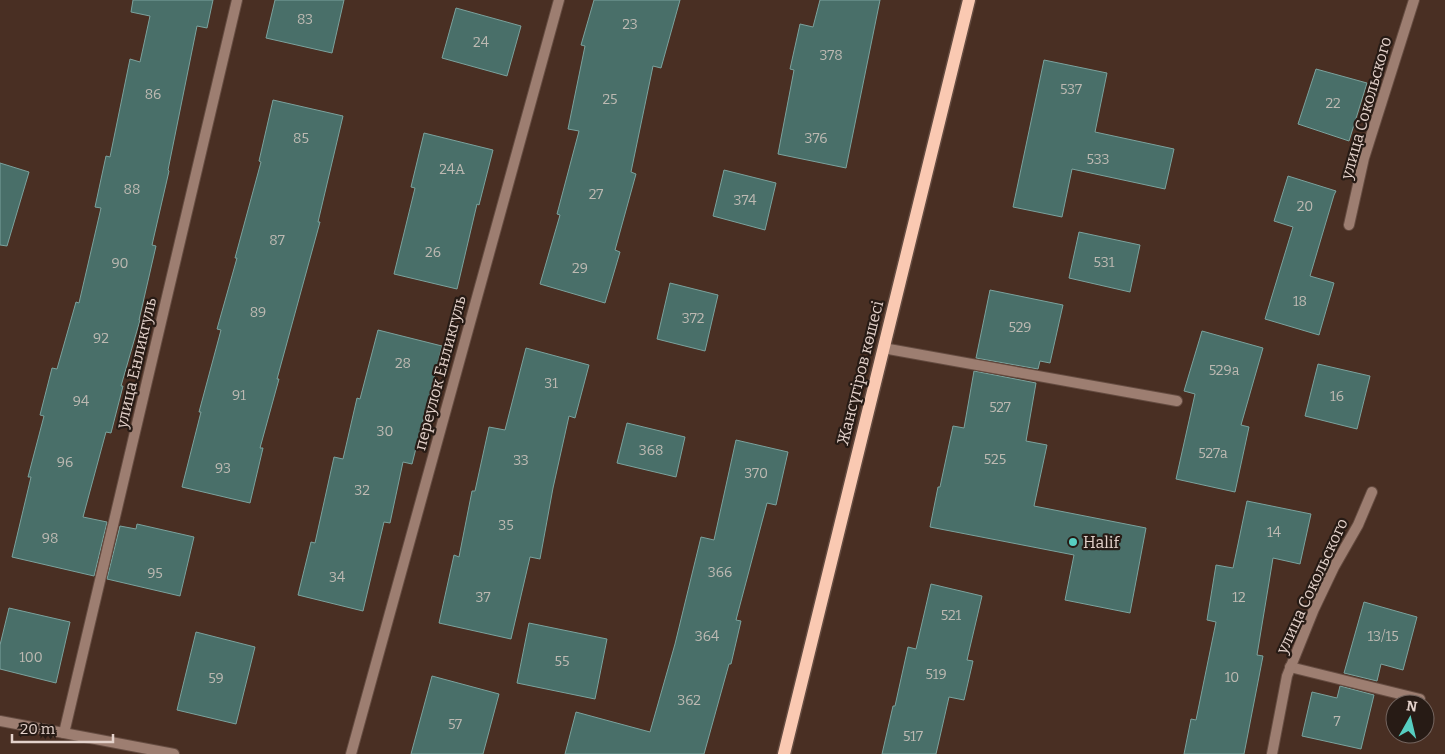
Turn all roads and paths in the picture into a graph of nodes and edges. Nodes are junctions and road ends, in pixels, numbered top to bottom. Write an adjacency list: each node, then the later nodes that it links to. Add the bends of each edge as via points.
1 (237, 0): 12 (street, улица Енликгуль)
2 (558, 0): 14 (street, переулок Енликгуль)
3 (969, 0): 6 (main road, Жансүгіров көшесі)
4 (1414, 0): 5 (street, улица Сокольского, via 1364,158)
5 (1349, 225)
6 (883, 348): 7 (street); 15 (main road, Жансүгіров көшесі)
7 (1177, 401)
8 (1372, 492): 9 (street, улица Сокольского, via 1318,601)
9 (1290, 667): 10 (street); 16 (street, улица Сокольского)
10 (1400, 694)
11 (0, 721): 12 (street)
12 (64, 733): 13 (street)
13 (174, 754)
14 (351, 754)
15 (784, 754)
16 (1272, 754)

